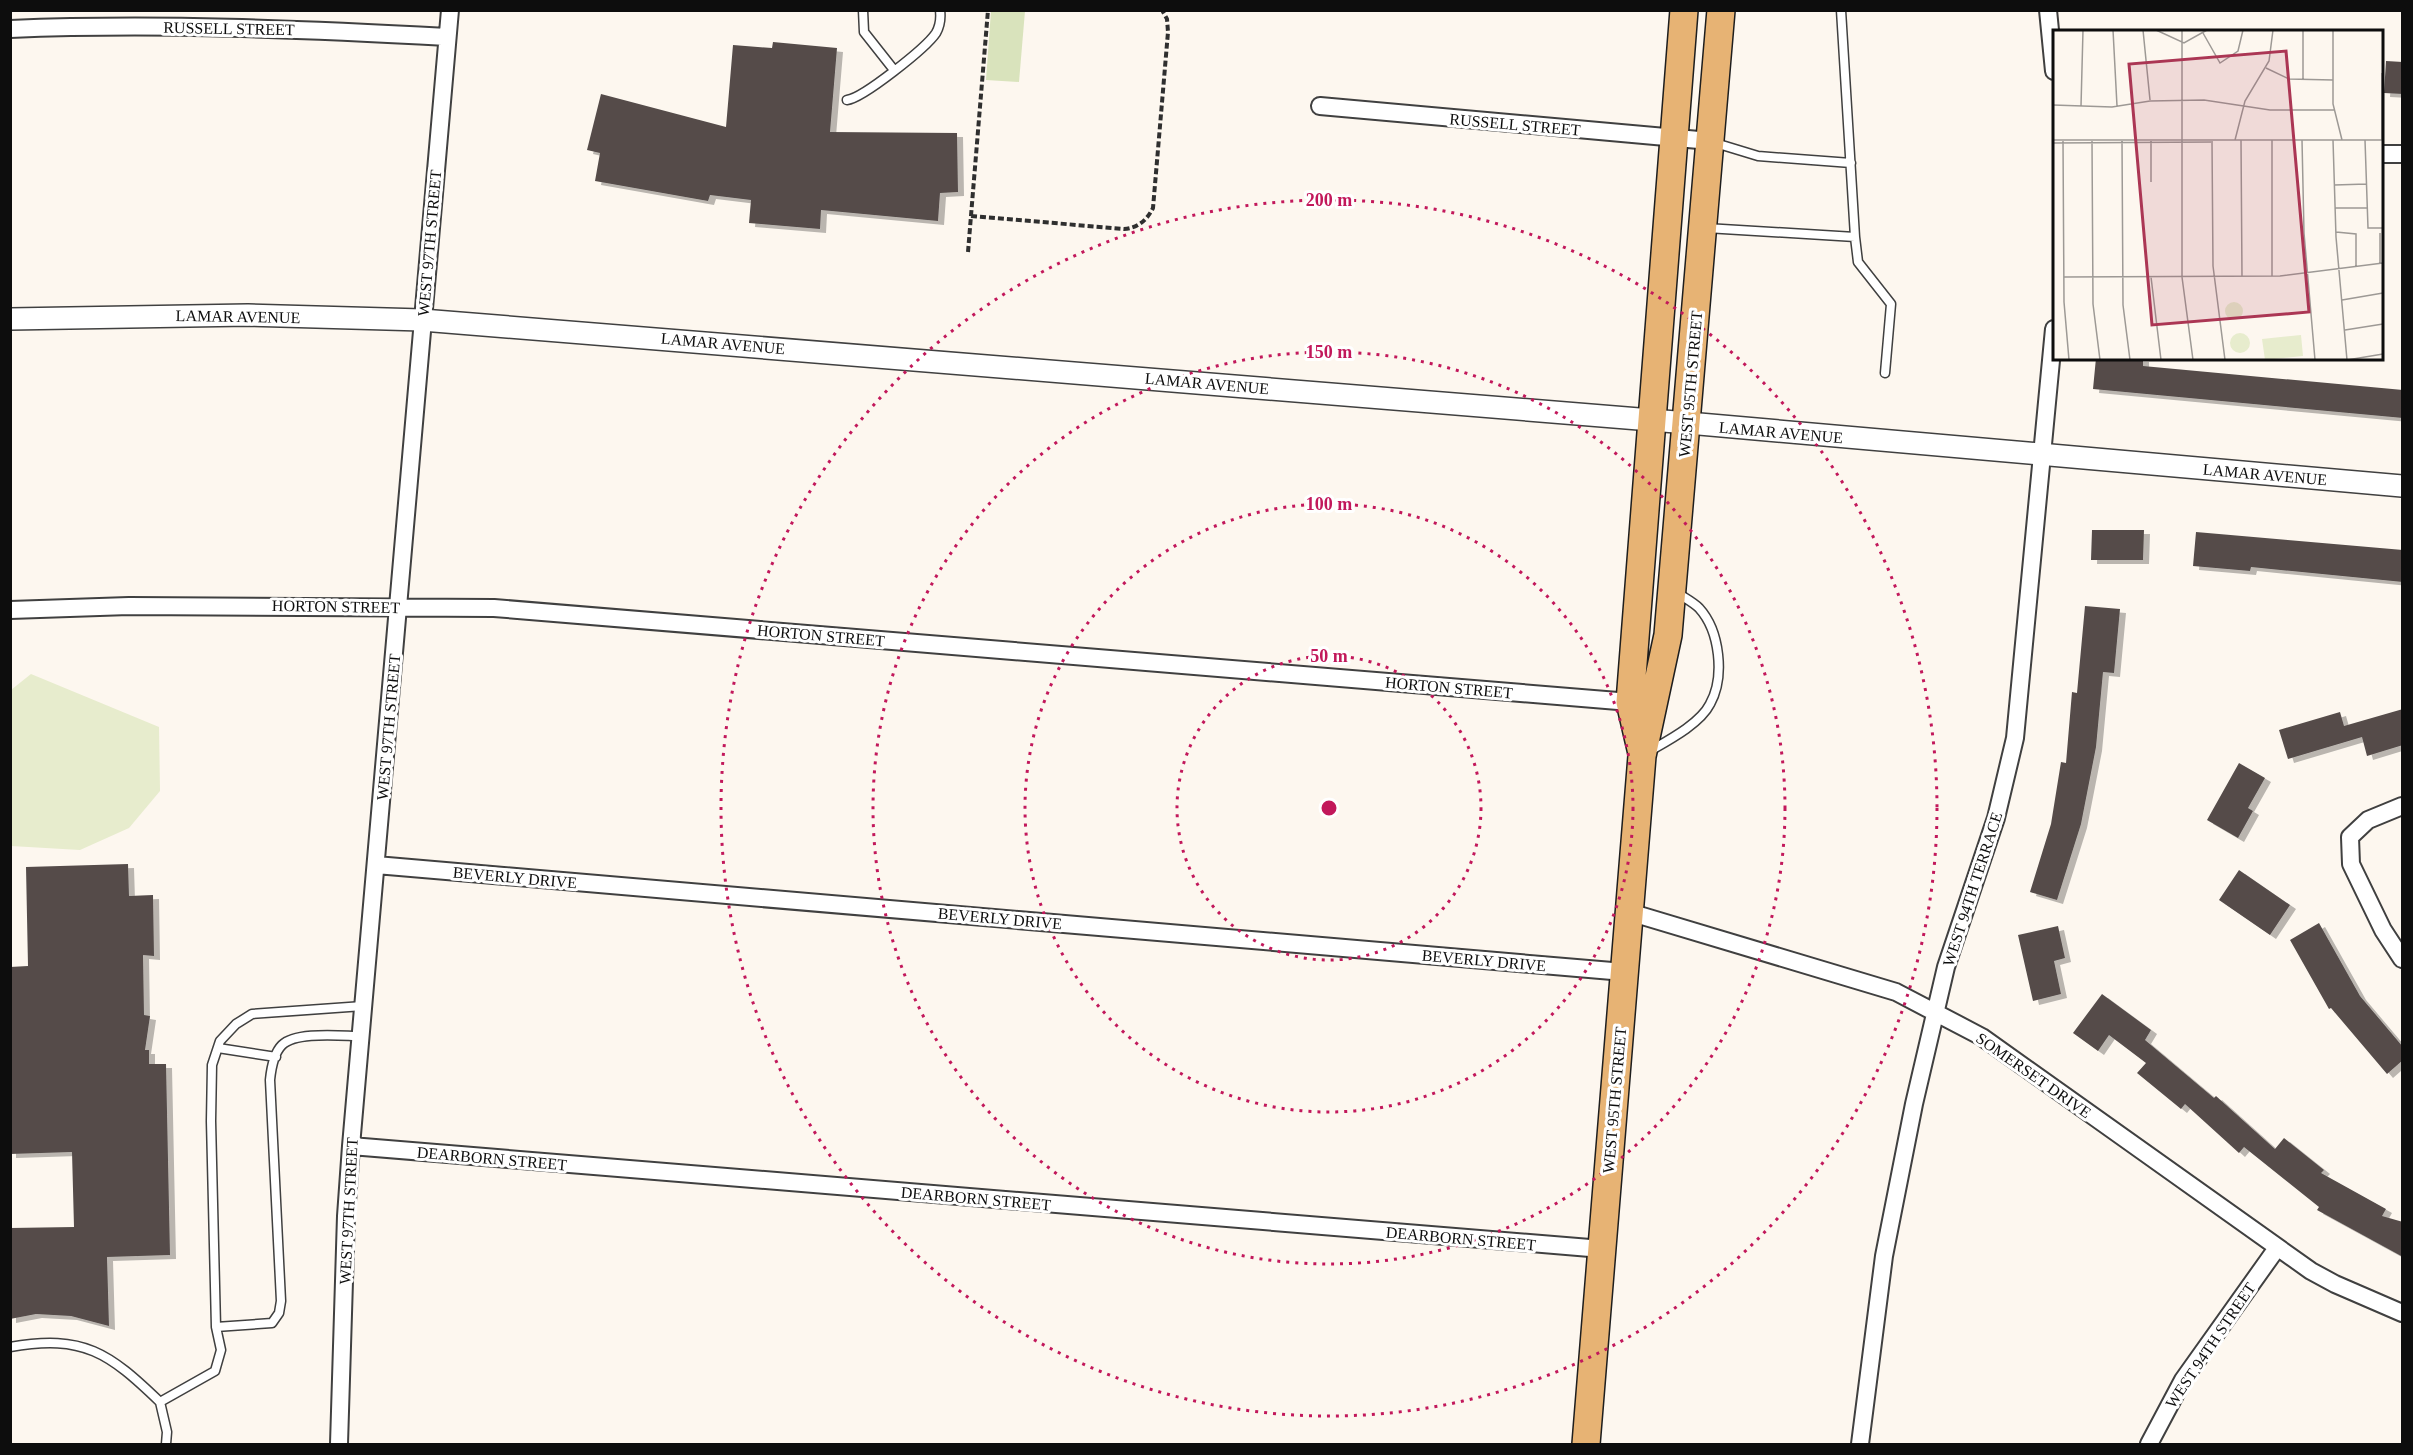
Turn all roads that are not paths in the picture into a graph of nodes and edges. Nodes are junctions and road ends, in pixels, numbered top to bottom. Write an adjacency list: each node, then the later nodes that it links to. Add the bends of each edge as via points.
1 (450, 10): 9 (street, WEST 97TH STREET)
2 (863, 10): 11 (lane, via 864,32)
3 (940, 10): 11 (lane, via 936,33)
4 (1684, 10): 14 (main road, WEST 95TH STREET)
5 (1721, 10): 15 (main road, WEST 95TH STREET)
6 (1841, 10): 18 (lane)
7 (2048, 10): 10 (street)
8 (10, 29): 9 (street, RUSSELL STREET, via 238,26)
9 (447, 36): 22 (street, WEST 97TH STREET)
10 (2053, 54)
11 (894, 70): 12 (lane, via 859,97)
12 (847, 100)
13 (1320, 106): 14 (street, RUSSELL STREET)
14 (1674, 138): 15 (street, RUSSELL STREET); 25 (main road, WEST 95TH STREET)
15 (1710, 141): 18 (lane, via 1758,156); 19 (main road, WEST 95TH STREET)
16 (2383, 154): 17 (street)
17 (2403, 154)
18 (1851, 164): 20 (lane)
19 (1703, 228): 20 (lane); 26 (main road, WEST 95TH STREET)
20 (1855, 237): 24 (lane, via 1858,262 1891,304)
21 (10, 319): 22 (street, LAMAR AVENUE, via 248,315)
22 (422, 320): 25 (street, LAMAR AVENUE); 30 (street, WEST 97TH STREET)
23 (2053, 349): 27 (street, WEST 94TH TERRACE)
24 (1885, 373)
25 (1651, 420): 26 (street, LAMAR AVENUE); 32 (main road, WEST 95TH STREET)
26 (1688, 423): 27 (street, LAMAR AVENUE); 29 (main road, WEST 95TH STREET)
27 (2043, 455): 28 (street, LAMAR AVENUE); 40 (street, WEST 94TH TERRACE, via 2015,738 1996,818 1946,967)
28 (2403, 486)
29 (1673, 591): 33 (main road, WEST 95TH STREET, via 1668,635); 33 (lane, via 1699,607 1714,635 1719,673 1710,705 1686,729)
30 (398, 607): 31 (street, HORTON STREET); 32 (street, HORTON STREET, via 506,609); 35 (street, WEST 97TH STREET)
31 (10, 610)
32 (1630, 702): 33 (main road, WEST 95TH STREET)
33 (1642, 756): 36 (main road, WEST 95TH STREET)
34 (2403, 806): 37 (street, via 2368,820 2350,837 2351,864 2383,930)
35 (376, 865): 38 (street, BEVERLY DRIVE); 39 (street, WEST 97TH STREET)
36 (1629, 912): 38 (main road, WEST 95TH STREET); 40 (street, SOMERSET DRIVE, via 1896,992)
37 (2403, 959)
38 (1624, 972): 46 (main road, WEST 95TH STREET)
39 (363, 1006): 41 (street, WEST 97TH STREET); 42 (lane, via 252,1014 236,1024)
40 (1936, 1013): 45 (street, SOMERSET DRIVE, via 1982,1037); 54 (street, WEST 94TH TERRACE, via 1884,1256)
41 (361, 1036): 43 (lane, via 299,1037 282,1045); 44 (street, WEST 97TH STREET)
42 (218, 1048): 43 (lane); 48 (lane, via 212,1065 211,1121)
43 (276, 1057): 48 (lane, via 270,1080 279,1313 272,1323)
44 (351, 1146): 46 (street, DEARBORN STREET); 52 (street, WEST 97TH STREET)
45 (2277, 1248): 47 (street, SOMERSET DRIVE, via 2335,1284); 55 (street, WEST 94TH STREET, via 2183,1380)
46 (1602, 1249): 53 (main road, WEST 95TH STREET)
47 (2403, 1313)
48 (216, 1327): 50 (lane, via 221,1350 214,1371)
49 (10, 1347): 50 (lane, via 40,1342 82,1346 104,1354 125,1368)
50 (160, 1402): 51 (lane)
51 (166, 1444)
52 (339, 1444)
53 (1586, 1444)
54 (1860, 1444)
55 (2149, 1444)

